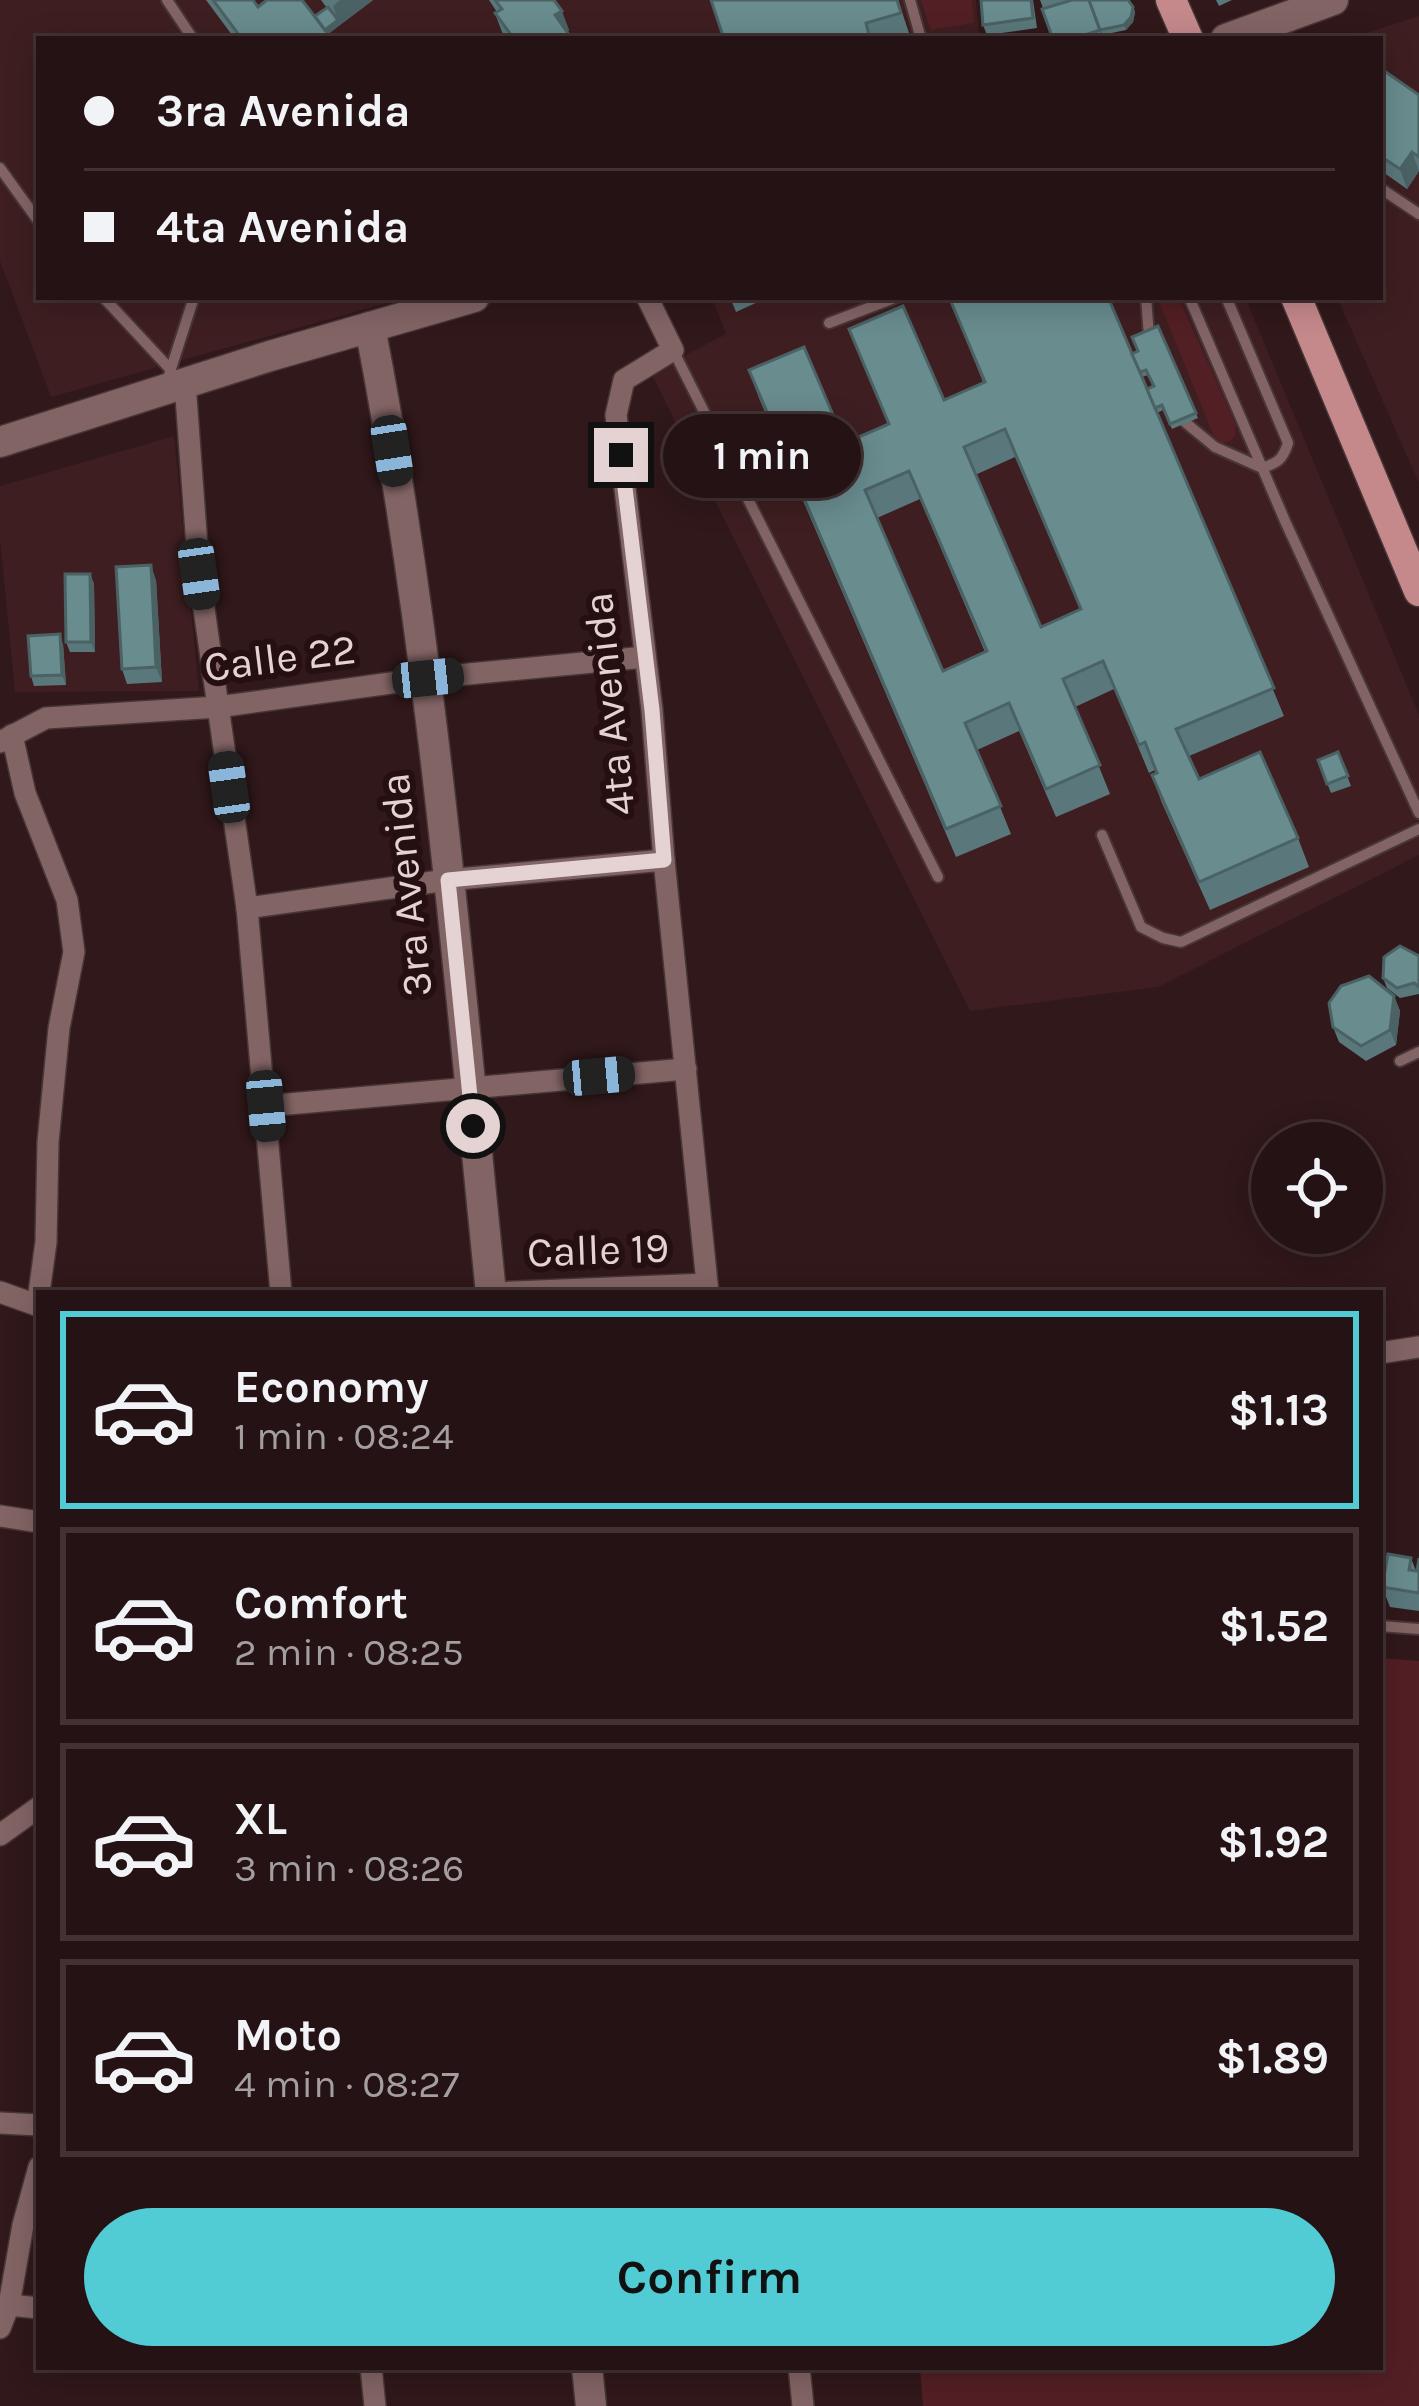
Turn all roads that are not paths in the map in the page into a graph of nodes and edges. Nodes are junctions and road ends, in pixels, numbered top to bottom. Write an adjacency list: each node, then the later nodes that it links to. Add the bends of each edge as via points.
1 (167, 0): 5 (lane)
2 (910, 0): 6 (lane)
3 (1171, 0): 7 (main road)
4 (1333, 0): 8 (street)
5 (192, 36)
6 (920, 36)
7 (1187, 36)
8 (1234, 36)
9 (0, 168): 12 (lane)
10 (1383, 190): 11 (lane)
11 (1419, 214)
12 (36, 217)
13 (106, 300): 26 (lane)
14 (193, 300): 26 (lane)
15 (464, 300): 23 (street)
16 (648, 300): 25 (street)
17 (889, 300): 22 (lane)
18 (1146, 300): 24 (lane)
19 (1190, 300): 29 (lane)
20 (1227, 300): 29 (lane, via 1288,443 1278,463)
21 (1297, 300): 30 (main road)
22 (830, 323)
23 (370, 327): 26 (street); 32 (street, 3ra Avenida)
24 (1149, 336)
25 (673, 350): 31 (street, 4ta Avenida, via 624,380 616,415); 39 (lane)
26 (174, 381): 28 (street); 33 (street)
27 (1186, 423): 29 (lane)
28 (0, 442)
29 (1262, 468): 35 (lane)
30 (1419, 591)
31 (645, 657): 32 (street, Calle 22); 38 (street, 4ta Avenida)
32 (428, 678): 33 (street, Calle 22); 40 (street, 3ra Avenida)
33 (218, 707): 34 (street, Calle 22, via 46,718); 41 (street)
34 (3, 740): 48 (street, via 67,900 74,952 58,1028)
35 (1419, 813)
36 (1419, 829): 37 (lane, via 1181,942 1141,927)
37 (1102, 835)
38 (664, 860): 40 (street); 44 (street, 4ta Avenida)
39 (938, 878)
40 (448, 880): 41 (street); 45 (street, 3ra Avenida)
41 (247, 908): 46 (street)
42 (1419, 1052): 43 (lane)
43 (1400, 1061)
44 (686, 1069): 45 (street); 47 (street, 4ta Avenida)
45 (470, 1088): 46 (street); 50 (street, 3ra Avenida)
46 (266, 1106): 49 (street)
47 (707, 1289): 51 (street, Calle 19)
48 (40, 1290)
49 (281, 1290)
50 (492, 1290)
51 (653, 1290)
52 (0, 1292): 53 (street)
53 (36, 1305)
54 (1419, 1347): 55 (street)
55 (1383, 1353)
56 (0, 1516): 57 (street)
57 (36, 1522)
58 (1383, 1626): 59 (lane)
59 (1419, 1630)
60 (36, 1809): 61 (street)
61 (0, 1835)
62 (0, 2122): 63 (street)
63 (36, 2125)
64 (36, 2178): 65 (street)
65 (4, 2303): 66 (street); 67 (street)
66 (36, 2308)
67 (0, 2328)
68 (371, 2370): 71 (street)
69 (587, 2370): 72 (street)
70 (799, 2370): 73 (street)
71 (375, 2406)
72 (591, 2406)
73 (802, 2406)

